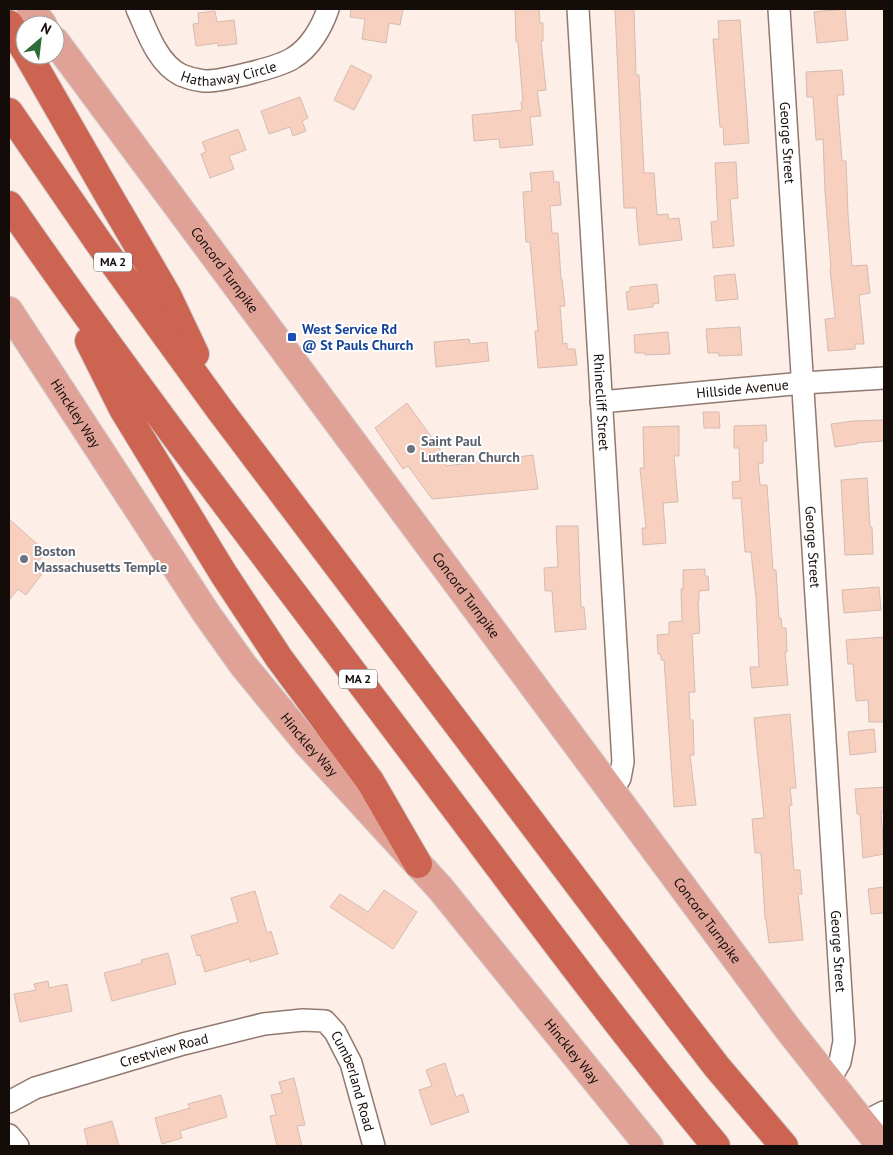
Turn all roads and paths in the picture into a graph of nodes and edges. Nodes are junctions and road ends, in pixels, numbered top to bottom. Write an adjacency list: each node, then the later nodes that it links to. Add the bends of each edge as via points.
1 (137, 9): 2 (street, Hathaway Circle, via 153,44 172,68 182,75 205,81 220,80 294,58 317,32)
2 (328, 9)
3 (578, 9): 13 (street, Rhinecliff Street)
4 (779, 9): 12 (street, George Street)
5 (65, 54): 15 (main road, Concord Turnpike)
6 (34, 65): 14 (highway, via 167,295)
7 (9, 112): 14 (highway, MA 2)
8 (9, 205): 9 (highway, MA 2)
9 (54, 270): 16 (highway, via 123,409 223,573 264,636 370,781); 25 (highway, MA 2, via 605,1007)
10 (9, 311): 16 (main road, Hinckley Way, via 206,613 244,665 322,761)
11 (884, 378): 12 (street, Hillside Avenue)
12 (803, 383): 13 (street, Hillside Avenue); 18 (street, George Street, via 844,1041 840,1062)
13 (601, 402): 15 (street, Rhinecliff Street, via 623,762 620,778)
14 (220, 410): 26 (highway, MA 2, via 637,963 717,1067)
15 (612, 792): 18 (main road, Concord Turnpike)
16 (418, 864): 24 (main road, Hinckley Way)
17 (325, 1021): 19 (street, Crestview Road, via 264,1024 183,1044 35,1088); 23 (street, Cumberland Road, via 351,1063)
18 (828, 1081): 20 (main road, Concord Turnpike)
19 (9, 1102)
20 (873, 1118): 27 (main road, Concord Turnpike)
21 (9, 1135): 22 (street)
22 (18, 1146)
23 (374, 1146)
24 (649, 1146)
25 (716, 1146)
26 (784, 1146)
27 (881, 1146)

